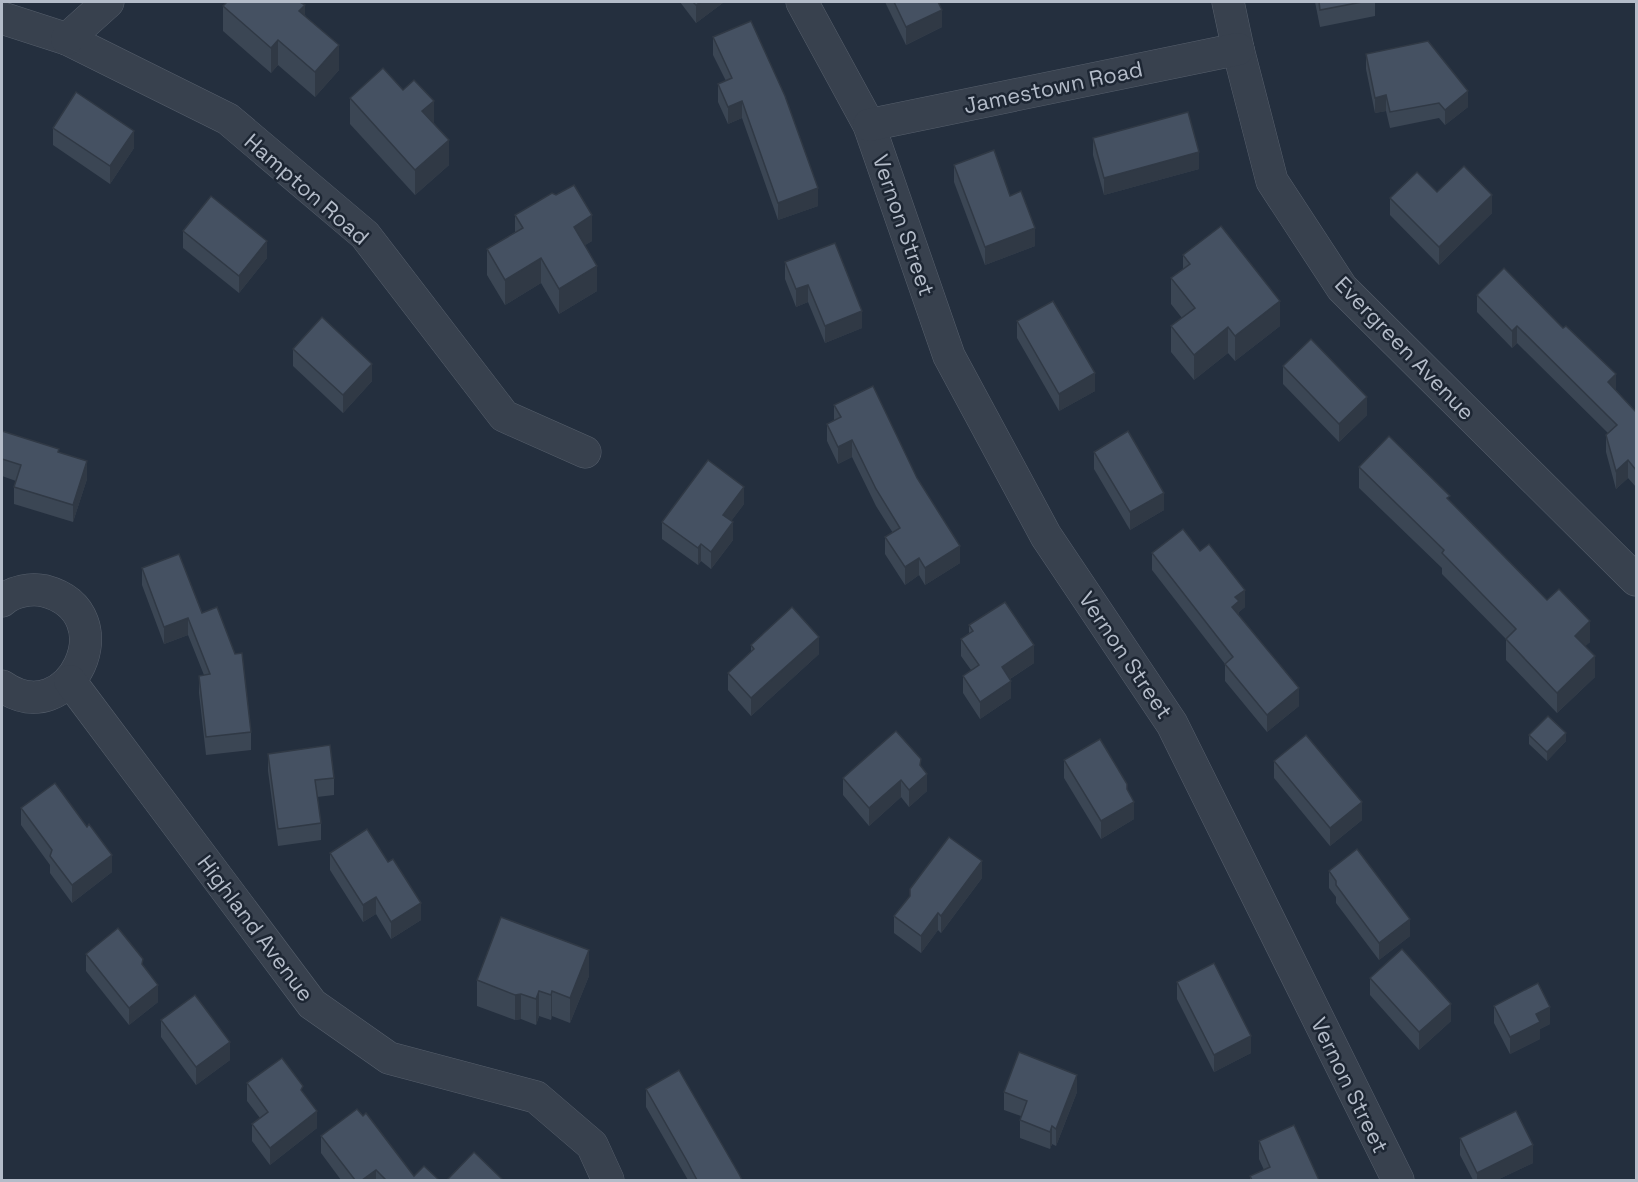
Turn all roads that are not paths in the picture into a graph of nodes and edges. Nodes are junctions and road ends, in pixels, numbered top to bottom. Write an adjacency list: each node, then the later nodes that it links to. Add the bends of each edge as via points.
1 (108, 2): 5 (street)
2 (802, 2): 7 (street, Vernon Street)
3 (1228, 2): 6 (street, Evergreen Avenue)
4 (2, 18): 5 (street, Hampton Road)
5 (67, 39): 8 (street, Hampton Road, via 228,119 365,235 504,416)
6 (1238, 49): 7 (street, Jamestown Road); 9 (street, Evergreen Avenue, via 1272,181 1342,288)
7 (869, 125): 14 (street, Vernon Street, via 950,356 1046,536 1172,724)
8 (585, 452)
9 (1636, 580)
10 (2, 601): 11 (street, via 21,591 38,590 55,594 69,604 80,617 86,651)
11 (70, 681): 12 (street, via 56,691 38,696 20,695); 13 (street, Highland Avenue, via 312,1004 389,1058 536,1097 592,1145)
12 (2, 686)
13 (608, 1180)
14 (1398, 1180)

